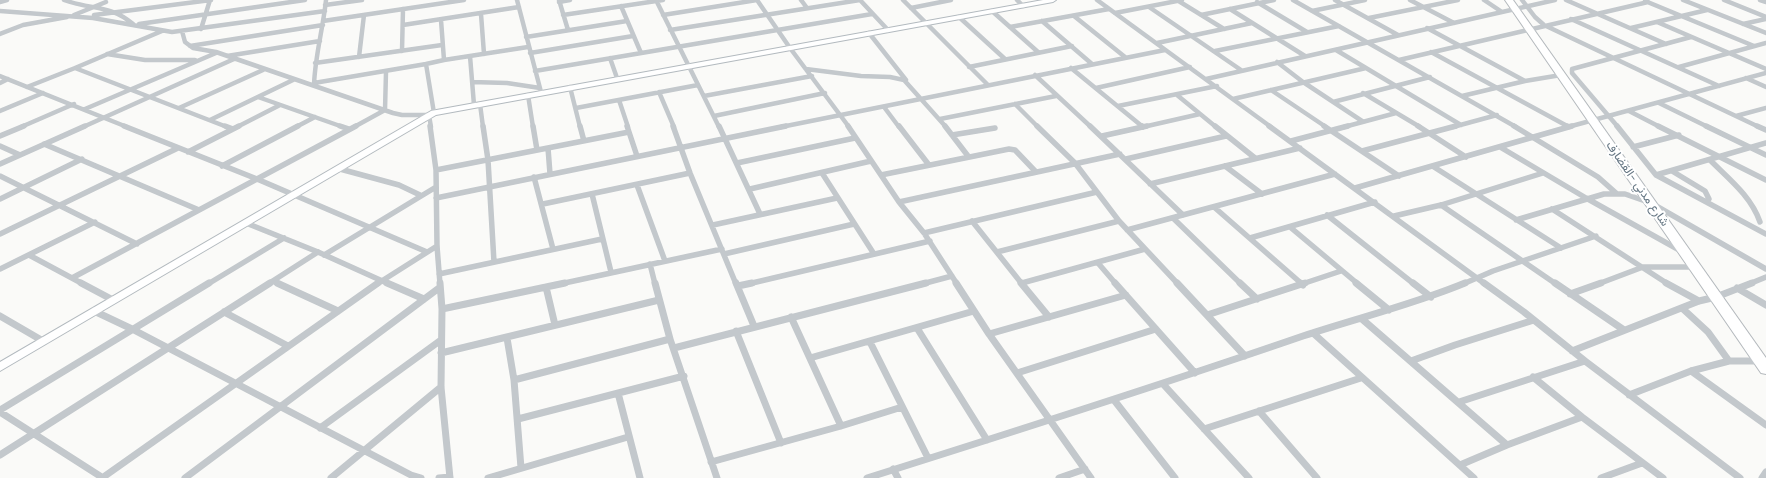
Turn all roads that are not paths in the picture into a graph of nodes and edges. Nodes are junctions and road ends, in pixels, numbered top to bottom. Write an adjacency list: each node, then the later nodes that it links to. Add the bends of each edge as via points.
1 (7, 0): 38 (street)
2 (64, 0): 34 (street, via 75,4)
3 (211, 0): 60 (street); 67 (street)
4 (305, 0): 67 (street)
5 (362, 0): 42 (street)
6 (464, 0): 39 (street)
7 (517, 0): 52 (street)
8 (570, 0): 35 (street)
9 (656, 0): 10 (street); 46 (street); 73 (street)
10 (663, 0)
11 (757, 0): 69 (street); 73 (street)
12 (801, 0): 53 (street)
13 (860, 0): 53 (street); 70 (street)
14 (903, 0): 54 (street)
15 (951, 0): 36 (street)
16 (1017, 0): 47 (street)
17 (1053, 0): 47 (street)
18 (1097, 0): 56 (street)
19 (1179, 0): 48 (street); 74 (street)
20 (1253, 0): 43 (street)
21 (1274, 0): 43 (street)
22 (1293, 0): 63 (street)
23 (1335, 0): 45 (street)
24 (1365, 0): 45 (street)
25 (1410, 0): 51 (street)
26 (1458, 0): 37 (street)
27 (1484, 0): 64 (street)
28 (1555, 0): 49 (street)
29 (1566, 0): 66 (street)
30 (1642, 0): 40 (street)
31 (1684, 0): 58 (street)
32 (1724, 0): 81 (street)
33 (1760, 0): 41 (street)
34 (111, 1): 75 (street)
35 (559, 1): 72 (street)
36 (943, 1): 54 (street)
37 (1449, 1): 51 (street)
38 (0, 2)
39 (439, 2): 55 (street)
40 (1648, 2): 66 (street); 78 (street)
41 (1766, 2)
42 (325, 3): 61 (street)
43 (1258, 3): 57 (street); 108 (street)
44 (1515, 3): 49 (street); 49 (street); 64 (street); 101 (highway, شارع مدني -القضارف)
45 (1343, 4): 63 (street); 80 (street)
46 (621, 6): 72 (street); 84 (street)
47 (1023, 6): 62 (street)
48 (1149, 6): 65 (street); 114 (street)
49 (1526, 6): 94 (street)
50 (119, 7): 60 (street)
51 (1424, 7): 80 (street); 90 (street)
52 (519, 8): 68 (street); 115 (street)
53 (807, 8): 69 (street)
54 (911, 8): 88 (street)
55 (403, 9): 71 (street); 93 (street)
56 (1109, 9): 65 (street); 77 (street)
57 (1230, 9): 74 (street); 89 (street)
58 (1707, 10): 78 (street); 92 (street)
59 (0, 11): 75 (street)
60 (124, 11): 76 (street); 91 (street)
61 (325, 11): 87 (street); 99 (street)
62 (992, 11): 79 (street); 96 (street)
63 (1312, 11): 95 (street)
64 (1502, 12): 90 (street)
65 (1114, 13): 120 (street)
66 (1596, 13): 82 (street); 98 (street)
67 (207, 14): 91 (street); 99 (street)
68 (481, 14): 83 (street); 143 (street)
69 (766, 14): 103 (street); 104 (street)
70 (872, 14): 104 (street); 105 (street)
71 (364, 15): 87 (street); 147 (street)
72 (564, 15): 102 (street)
73 (663, 15): 103 (street)
74 (1201, 15): 100 (street)
75 (73, 16): 76 (street)
76 (83, 16): 91 (street); 111 (street, via 23,25)
77 (1074, 16): 85 (street); 148 (street)
78 (1680, 16): 86 (street); 128 (street)
79 (959, 17): 88 (street); 152 (street)
80 (1369, 18): 112 (street)
81 (1766, 18): 92 (street)
82 (1572, 19): 94 (street); 133 (street)
83 (441, 20): 93 (street); 123 (street)
84 (627, 21): 102 (street); 113 (street)
85 (1042, 21): 96 (street); 126 (street)
86 (1657, 22): 98 (street); 116 (street)
87 (323, 23): 118 (street); 124 (street)
88 (926, 23): 105 (street); 161 (street)
89 (1252, 23): 100 (street); 117 (street)
90 (1454, 23): 97 (street)
91 (134, 24): 106 (street)
92 (1743, 24): 110 (street)
93 (403, 25): 134 (street)
94 (1544, 25): 101 (street); 149 (street)
95 (1339, 26): 108 (street); 119 (street)
96 (1010, 27): 137 (street)
97 (1427, 28): 112 (street); 127 (street)
98 (1632, 28): 121 (street)
99 (201, 29): 107 (street)
100 (1224, 29): 114 (street)
101 (1529, 29): 127 (street); 175 (highway, شارع مدني -القضارف)
102 (568, 30): 115 (street)
103 (670, 30): 125 (street)
104 (777, 30): 125 (street); 130 (street)
105 (888, 30): 109 (street)
106 (162, 31): 107 (street); 142 (street)
107 (182, 31): 124 (street, via 182,39)
108 (1307, 32): 117 (street)
109 (869, 33): 130 (street); 185 (street)
110 (1766, 33)
111 (0, 34)
112 (1398, 35): 119 (street)
113 (634, 36): 139 (street); 140 (street)
114 (1193, 36): 120 (street); 135 (street)
115 (526, 37): 129 (street)
116 (1691, 37): 121 (street); 141 (street)
117 (1278, 39): 135 (street); 146 (street)
118 (320, 41): 144 (street); 157 (street)
119 (1367, 42): 132 (street); 155 (street)
120 (1156, 43): 131 (street)
121 (1666, 44): 133 (street)
122 (1766, 44): 128 (street)
123 (442, 45): 134 (street); 154 (street)
124 (188, 46): 136 (street)
125 (679, 46): 140 (street); 160 (street)
126 (1072, 46): 137 (street); 159 (street)
127 (1460, 46): 138 (street); 184 (street)
128 (1754, 46): 141 (street)
129 (528, 47): 139 (street); 143 (street)
130 (790, 48): 160 (street); 167 (street)
131 (1165, 50): 148 (street); 165 (street)
132 (1336, 50): 146 (street); 166 (street)
133 (1642, 50): 149 (street); 162 (street)
134 (402, 51): 147 (street)
135 (1215, 51): 170 (street)
136 (216, 52): 144 (street); 153 (street)
137 (1038, 52): 152 (street)
138 (1431, 52): 155 (street); 197 (street)
139 (530, 53): 171 (street)
140 (641, 53): 150 (street)
141 (1729, 53): 162 (street); 168 (street)
142 (107, 54): 153 (street, via 150,60); 163 (street)
143 (484, 54): 145 (street)
144 (226, 56): 151 (street)
145 (470, 56): 154 (street); 186 (street)
146 (1305, 56): 156 (street)
147 (359, 57): 157 (street)
148 (1125, 57): 159 (street)
149 (1613, 57): 207 (street); 239 (street, via 1572,69 1572,73)
150 (610, 58): 171 (street); 179 (street)
151 (234, 59): 169 (street); 210 (street)
152 (1005, 59): 161 (street)
153 (198, 60): 200 (street)
154 (444, 60): 158 (street)
155 (1399, 60): 178 (street)
156 (1277, 62): 170 (street); 187 (street)
157 (315, 64): 189 (street)
158 (426, 64): 172 (street); 234 (street)
159 (1092, 64): 164 (street)
160 (687, 66): 179 (street); 190 (street)
161 (969, 67): 191 (street)
162 (1679, 67): 195 (street)
163 (74, 68): 193 (street); 200 (street)
164 (1071, 68): 174 (street); 199 (street)
165 (1190, 68): 182 (street); 199 (street)
166 (1366, 68): 187 (street); 192 (street)
167 (806, 69): 177 (street); 185 (street)
168 (1766, 69)
169 (263, 70): 183 (street); 226 (street)
170 (1241, 70): 182 (street)
171 (535, 71): 201 (street)
172 (386, 72): 189 (street); 230 (street)
173 (1766, 73): 180 (street)
174 (1035, 75): 191 (street); 212 (street)
175 (1561, 75): 184 (street); 245 (highway, شارع مدني -القضارف)
176 (0, 76): 181 (street)
177 (812, 76): 205 (street); 211 (street)
178 (1430, 77): 192 (street); 213 (street)
179 (617, 78): 196 (street)
180 (1746, 78): 195 (street); 198 (street)
181 (8, 79): 188 (street); 193 (street)
182 (1206, 79): 194 (street)
183 (293, 80): 189 (street); 214 (street)
184 (1525, 80): 197 (street)
185 (907, 81): 215 (street)
186 (472, 82): 201 (street, via 507,83); 221 (street)
187 (1303, 82): 202 (street); 218 (street)
188 (0, 83)
189 (314, 84): 230 (street)
190 (698, 85): 203 (street); 211 (street)
191 (988, 85): 215 (street)
192 (1394, 85): 206 (street); 247 (street)
193 (27, 86): 204 (street)
194 (1216, 86): 209 (street); 216 (street)
195 (1719, 86): 207 (street)
196 (570, 87): 201 (street); 227 (street)
197 (1495, 87): 213 (street); 249 (street)
198 (1766, 87)
199 (1096, 88): 224 (street)
200 (131, 89): 210 (street); 229 (street)
201 (541, 90): 208 (street)
202 (1271, 90): 216 (street); 253 (street)
203 (659, 92): 217 (street); 271 (street)
204 (43, 93): 220 (street); 231 (street)
205 (825, 93): 236 (street); 238 (street)
206 (1363, 93): 218 (street); 233 (street)
207 (1689, 94): 219 (street); 240 (street)
208 (528, 95): 221 (street); 277 (street)
209 (1177, 95): 224 (street); 235 (street)
210 (151, 96): 226 (street); 241 (street)
211 (704, 96): 238 (street)
212 (1056, 96): 222 (street); 260 (street)
213 (1462, 96): 237 (street)
214 (258, 97): 223 (street); 244 (street)
215 (922, 99): 225 (street); 243 (street)
216 (1233, 99): 266 (street)
217 (619, 100): 227 (street); 255 (street)
218 (1333, 102): 246 (street)
219 (1659, 103): 232 (street); 276 (street)
220 (74, 104): 229 (street); 259 (street)
221 (477, 104): 234 (street); 290 (street)
222 (1015, 104): 243 (street); 295 (street)
223 (280, 105): 242 (street); 251 (street)
224 (1118, 106): 248 (street)
225 (884, 107): 236 (street); 296 (street)
226 (179, 108): 244 (street)
227 (576, 108): 265 (street)
228 (1766, 108): 240 (street)
229 (85, 109): 241 (street)
230 (385, 110): 234 (street, via 398,115); 252 (street)
231 (0, 111)
232 (1629, 111): 239 (street); 258 (street)
233 (1396, 112): 246 (street); 256 (street)
234 (432, 114): 300 (street); 301 (street)
235 (1200, 114): 248 (street); 261 (street)
236 (841, 115): 263 (street); 264 (street)
237 (1497, 115): 247 (street); 262 (street)
238 (714, 116): 263 (street)
239 (1609, 116): 245 (street); 270 (street)
240 (1736, 116): 254 (street)
241 (105, 117): 268 (street); 273 (street)
242 (315, 117): 252 (street); 297 (street)
243 (940, 119): 257 (street)
244 (210, 120): 251 (street)
245 (1592, 120): 249 (street); 338 (highway, شارع مدني -القضارف)
246 (1362, 121): 253 (street)
247 (1461, 125): 256 (street)
248 (1143, 127): 260 (street)
249 (1569, 127): 262 (street)
250 (995, 128): 257 (street)
251 (233, 129): 279 (street)
252 (349, 129): 315 (street)
253 (1331, 130): 266 (street); 278 (street)
254 (1766, 130)
255 (629, 132): 265 (street); 283 (street)
256 (1429, 133): 278 (street); 287 (street)
257 (952, 135): 284 (street)
258 (1679, 135): 270 (street); 285 (street)
259 (0, 136)
260 (1102, 136): 280 (street)
261 (1226, 136): 286 (street); 289 (street)
262 (1534, 137): 272 (street); 326 (street, via 1598,177)
263 (725, 138): 271 (street); 293 (street)
264 (856, 138): 292 (street); 293 (street)
265 (584, 141): 274 (street)
266 (1290, 141): 275 (street)
267 (1766, 143): 276 (street)
268 (44, 144): 281 (street); 288 (street)
269 (0, 146): 281 (street)
270 (1633, 146): 310 (street)
271 (681, 147): 283 (street); 305 (street)
272 (1500, 147): 287 (street); 306 (street)
273 (178, 148): 279 (street); 312 (street)
274 (548, 148): 277 (street); 307 (street)
275 (1300, 148): 286 (street); 308 (street)
276 (1751, 148): 282 (street); 285 (street)
277 (537, 150): 290 (street)
278 (1362, 151): 313 (street)
279 (188, 152): 297 (street)
280 (1120, 154): 289 (street); 295 (street)
281 (20, 155): 294 (street)
282 (1766, 155)
283 (637, 156): 307 (street)
284 (968, 156): 296 (street); 304 (street, via 1013,149)
285 (1720, 156): 291 (street); 316 (street)
286 (1255, 158): 298 (street)
287 (1466, 158): 299 (street)
288 (82, 159): 312 (street); 319 (street)
289 (1126, 159): 317 (street)
290 (488, 160): 301 (street); 321 (street)
291 (1710, 160): 302 (street); 353 (street, via 1748,198)
292 (871, 161): 303 (street); 309 (street)
293 (737, 163): 323 (street)
294 (0, 164)
295 (1075, 164): 304 (street); 324 (street)
296 (929, 165): 309 (street)
297 (222, 166): 315 (street)
298 (1226, 166): 317 (street); 328 (street)
299 (1434, 167): 313 (street); 325 (street)
300 (340, 169): 329 (street); 330 (street, via 398,185)
301 (436, 170): 320 (street)
302 (1672, 171): 310 (street); 337 (street, via 1705,191 1709,199)
303 (822, 172): 323 (street); 332 (street)
304 (1036, 172): 335 (street)
305 (690, 173): 318 (street); 357 (street)
306 (1543, 173): 325 (street); 333 (street)
307 (550, 174): 314 (street)
308 (1335, 174): 322 (street); 328 (street)
309 (880, 175): 335 (street)
310 (1656, 175): 337 (street)
311 (0, 176): 319 (street)
312 (121, 176): 340 (street); 344 (street)
313 (1399, 176): 322 (street)
314 (534, 177): 321 (street); 339 (street)
315 (256, 179): 329 (street); 344 (street)
316 (1766, 180)
317 (1150, 184): 346 (street)
318 (637, 185): 327 (street); 382 (street)
319 (25, 187): 334 (street); 340 (street)
320 (436, 187): 330 (street); 331 (street)
321 (489, 187): 331 (street); 383 (street)
322 (1355, 188): 336 (street)
323 (750, 189): 345 (street)
324 (1097, 192): 351 (street); 352 (street)
325 (1475, 193): 341 (street); 350 (street)
326 (1616, 193): 333 (street); 338 (street)
327 (592, 194): 339 (street); 367 (street)
328 (1262, 194): 342 (street)
329 (293, 195): 355 (street); 359 (street)
330 (420, 195): 359 (street)
331 (436, 198): 371 (street)
332 (837, 198): 345 (street); 356 (street)
333 (1586, 198): 343 (street); 378 (street)
334 (0, 199)
335 (899, 202): 362 (street)
336 (1374, 202): 347 (street); 348 (street)
337 (1707, 202): 358 (street)
338 (1651, 203): 378 (highway, شارع مدني -القضارف); 390 (street)
339 (542, 204): 372 (street)
340 (61, 205): 354 (street); 363 (street)
341 (1441, 205): 348 (street); 385 (street)
342 (1214, 207): 346 (street); 368 (street)
343 (1552, 209): 350 (street); 365 (street)
344 (199, 210): 370 (street)
345 (760, 214): 357 (street)
346 (1183, 215): 349 (street)
347 (1326, 215): 360 (street); 408 (street)
348 (1394, 216): 397 (street)
349 (1173, 218): 361 (street); 411 (street)
350 (1516, 220): 373 (street)
351 (972, 221): 362 (street); 377 (street)
352 (1119, 221): 361 (street); 377 (street)
353 (1763, 221): 358 (street)
354 (95, 222): 370 (street); 381 (street)
355 (246, 223): 366 (street); 412 (street)
356 (854, 224): 376 (street); 380 (street)
357 (713, 225): 376 (street)
358 (1749, 225): 364 (street)
359 (368, 227): 375 (street); 379 (street)
360 (1290, 227): 368 (street); 391 (street)
361 (1127, 230): 374 (street)
362 (924, 233): 369 (street)
363 (0, 234)
364 (1766, 234)
365 (1596, 236): 373 (street); 388 (street)
366 (284, 238): 379 (street); 432 (street)
367 (602, 238): 372 (street); 392 (street)
368 (1250, 238): 401 (street)
369 (930, 241): 380 (street); 394 (street)
370 (137, 244): 396 (street)
371 (437, 246): 375 (street); 393 (street)
372 (553, 248): 383 (street)
373 (1561, 248): 385 (street)
374 (1145, 249): 384 (street); 423 (street)
375 (427, 252): 398 (street)
376 (723, 252): 382 (street); 402 (street)
377 (997, 252): 400 (street)
378 (1684, 252): 387 (highway, شارع مدني -القضارف)
379 (321, 253): 398 (street); 399 (street)
380 (874, 254): 402 (street)
381 (29, 255): 389 (street); 396 (street)
382 (665, 261): 386 (street)
383 (494, 262): 393 (street)
384 (1098, 262): 400 (street); 407 (street)
385 (1524, 262): 397 (street); 406 (street)
386 (650, 264): 392 (street); 413 (street)
387 (1695, 266): 388 (street); 409 (highway, شارع مدني -القضارف)
388 (1643, 267): 406 (street); 414 (street)
389 (0, 269)
390 (1766, 269)
391 (1341, 271): 401 (street); 418 (street)
392 (611, 272): 403 (street)
393 (439, 274): 404 (street)
394 (952, 276): 421 (street); 425 (street)
395 (1766, 277): 405 (street)
396 (72, 278): 412 (street)
397 (1476, 278): 408 (street); 428 (street)
398 (382, 280): 410 (street); 420 (street)
399 (273, 281): 420 (street); 422 (street)
400 (1022, 283): 426 (street)
401 (1303, 285): 411 (street)
402 (738, 286): 430 (street)
403 (546, 287): 417 (street); 429 (street)
404 (439, 288): 410 (street); 417 (street)
405 (1737, 288): 409 (street); 415 (street)
406 (1570, 294): 434 (street)
407 (1126, 295): 426 (street); 433 (street)
408 (1431, 297): 418 (street)
409 (1716, 297): 414 (street); 453 (highway, شارع مدني -القضارف)
410 (424, 299): 469 (street)
411 (1257, 299): 423 (street)
412 (113, 300): 419 (street)
413 (659, 300): 429 (street); 439 (street)
414 (1699, 301): 416 (street)
415 (1766, 305)
416 (1682, 308): 434 (street); 452 (street, via 1700,321)
417 (442, 309): 440 (street)
418 (1389, 310): 427 (street)
419 (94, 311): 432 (street); 441 (street)
420 (338, 311): 443 (street)
421 (974, 311): 431 (street); 436 (street)
422 (224, 312): 443 (street); 444 (street)
423 (1207, 315): 448 (street)
424 (0, 316): 441 (street)
425 (791, 317): 430 (street); 449 (street)
426 (1049, 317): 436 (street)
427 (1362, 318): 437 (street); 450 (street)
428 (1534, 320): 446 (street); 450 (street)
429 (555, 325): 438 (street)
430 (754, 326): 435 (street)
431 (917, 328): 442 (street); 482 (street)
432 (132, 329): 444 (street); 471 (street)
433 (1156, 329): 456 (street); 457 (street)
434 (1624, 330): 446 (street)
435 (736, 331): 445 (street); 483 (street)
436 (989, 334): 456 (street)
437 (1313, 334): 448 (street); 460 (street)
438 (507, 338): 447 (street); 461 (street)
439 (670, 338): 445 (street); 461 (street)
440 (441, 340): 447 (street); 478 (street)
441 (43, 341): 454 (street)
442 (870, 342): 449 (street); 470 (street)
443 (288, 346): 462 (street)
444 (166, 348): 462 (street); 480 (street)
445 (674, 348): 458 (street)
446 (1572, 351): 451 (street)
447 (441, 353): 464 (street)
448 (1245, 356): 457 (street)
449 (810, 358): 477 (street)
450 (1411, 360): 468 (street)
451 (1585, 361): 459 (street); 466 (street)
452 (1729, 361): 453 (street); 455 (street)
453 (1763, 365)
454 (0, 367)
455 (1691, 371): 466 (street); 476 (street)
456 (1016, 373): 475 (street)
457 (1196, 373): 463 (street)
458 (684, 376): 465 (street); 488 (street)
459 (1533, 376): 468 (street); 473 (street)
460 (1361, 378): 472 (street); 490 (street)
461 (514, 380): 474 (street)
462 (235, 384): 469 (street); 497 (street)
463 (1163, 384): 467 (street); 479 (street)
464 (441, 387): 485 (street); 496 (street)
465 (618, 392): 474 (street); 481 (street)
466 (1629, 395): 515 (street)
467 (1114, 400): 475 (street); 509 (street)
468 (1460, 402): 484 (street)
469 (279, 407): 478 (street); 498 (street)
470 (902, 407): 477 (street); 487 (street)
471 (0, 411): 480 (street)
472 (1259, 411): 479 (street); 511 (street)
473 (1582, 417): 484 (street); 489 (street)
474 (518, 419): 491 (street)
475 (1050, 420): 482 (street); 493 (street)
476 (1766, 424)
477 (841, 426): 483 (street)
478 (320, 428): 485 (street)
479 (1204, 429): 510 (street)
480 (33, 434): 486 (street); 497 (street)
481 (628, 437): 491 (street); 503 (street)
482 (987, 440): 487 (street)
483 (781, 443): 488 (street)
484 (1507, 445): 490 (street)
485 (365, 450): 495 (street); 499 (street)
486 (0, 455)
487 (928, 458): 492 (street)
488 (711, 462): 504 (street)
489 (1642, 463): 513 (street); 514 (street)
490 (1460, 465): 512 (street)
491 (521, 468): 502 (street)
492 (893, 469): 505 (street); 506 (street)
493 (1085, 469): 507 (street); 508 (street)
494 (1766, 472): 516 (street)
495 (410, 477): 500 (street)
496 (450, 477): 501 (street)
497 (102, 478)
498 (185, 478)
499 (331, 478)
500 (420, 478)
501 (439, 478)
502 (488, 478)
503 (640, 478)
504 (717, 478)
505 (867, 478)
506 (898, 478)
507 (1059, 478)
508 (1091, 478)
509 (1175, 478)
510 (1249, 478)
511 (1317, 478)
512 (1474, 478)
513 (1601, 478)
514 (1663, 478)
515 (1740, 478)
516 (1762, 478)

